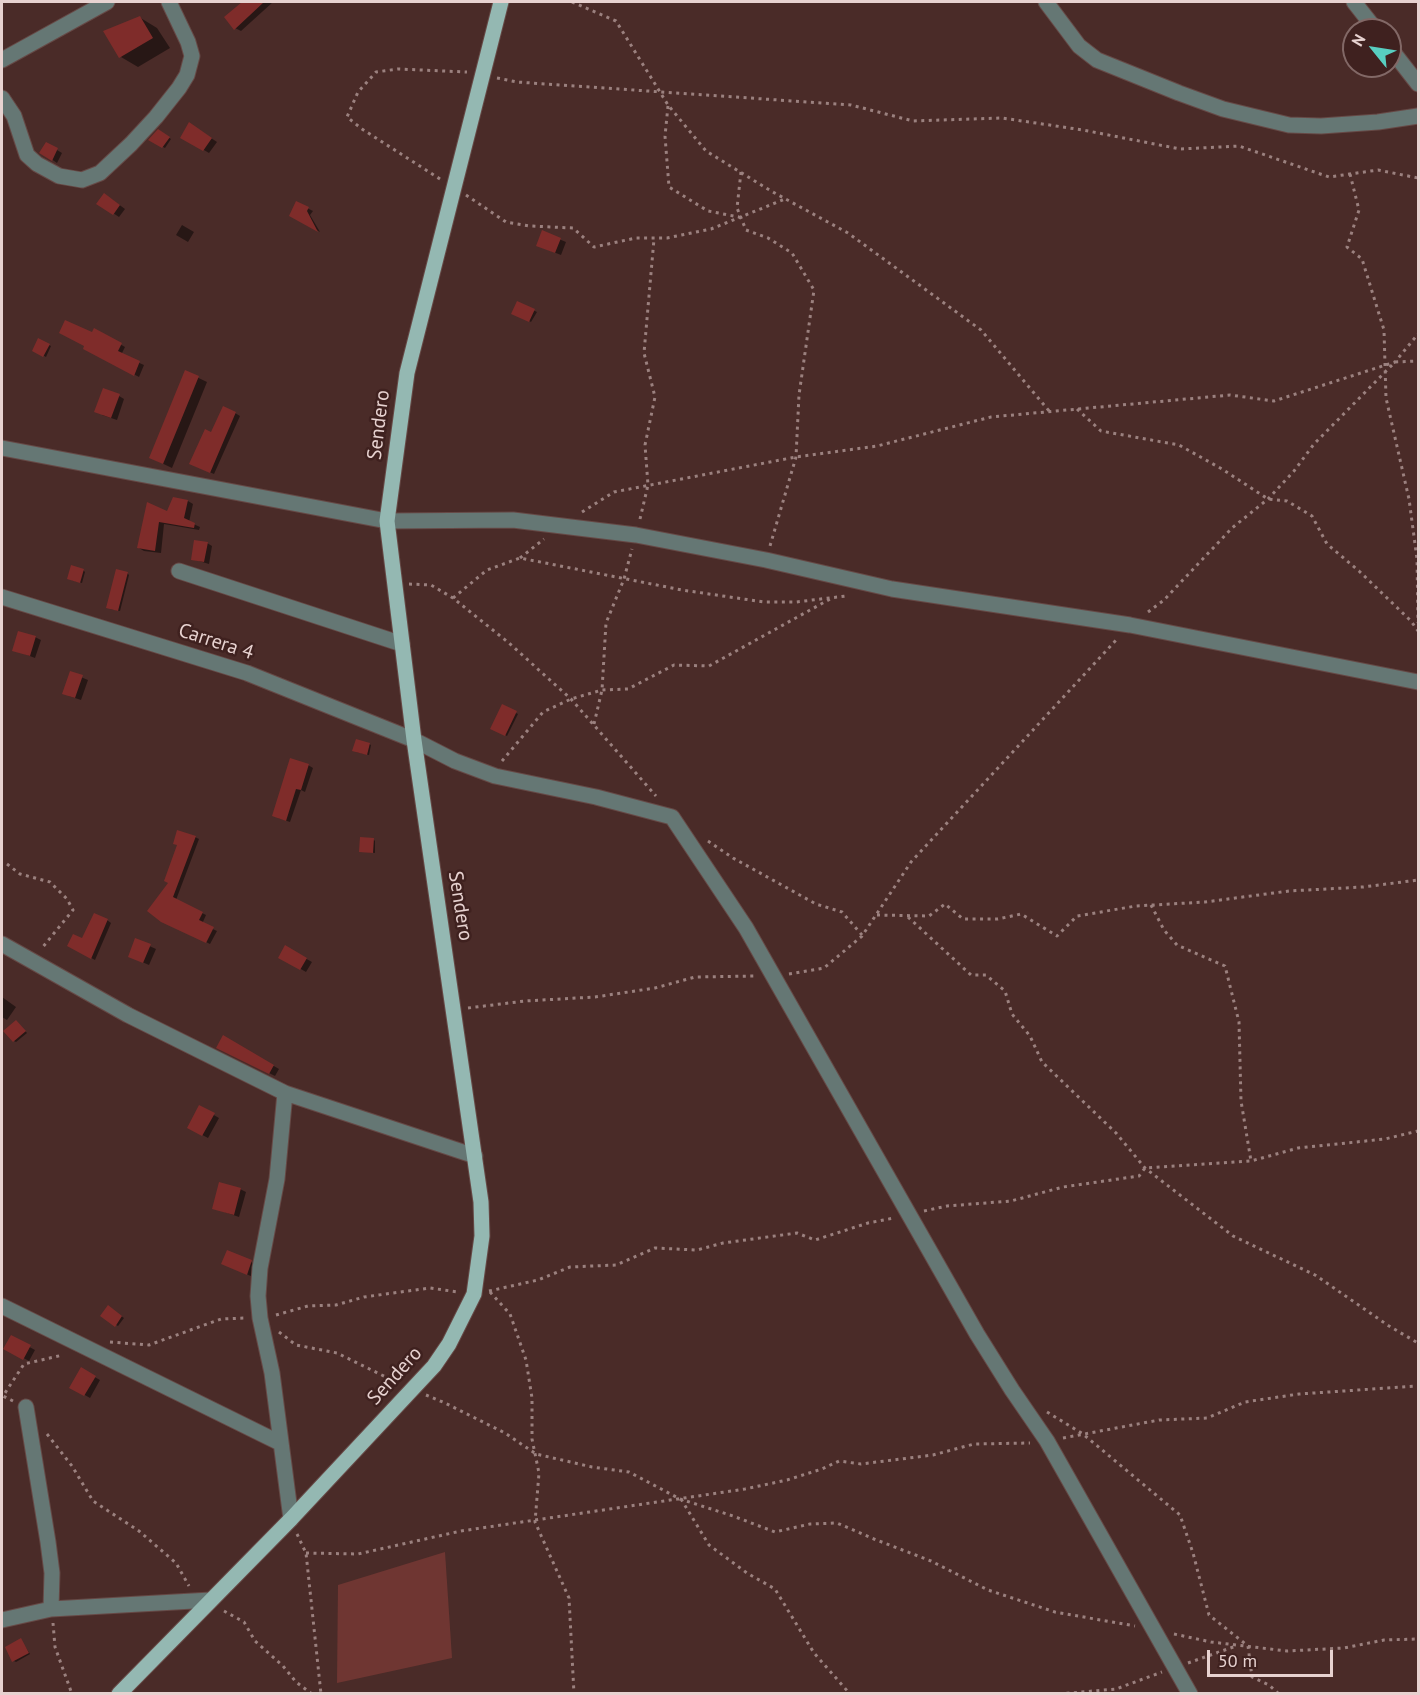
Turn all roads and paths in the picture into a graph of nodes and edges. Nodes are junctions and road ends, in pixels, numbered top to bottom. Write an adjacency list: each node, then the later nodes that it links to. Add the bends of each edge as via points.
1 (107, 2): 8 (street)
2 (170, 2): 14 (street, via 192,56 186,75 156,117 100,172 82,180 59,176 37,164 27,155 14,116)
3 (501, 2): 10 (main road, Sendero)
4 (572, 2): 13 (path, via 616,21)
5 (1046, 2): 16 (street, via 1079,46 1098,60 1223,109 1289,125)
6 (1354, 2): 7 (street)
7 (1367, 18)
8 (2, 60)
9 (1402, 63): 11 (street)
10 (483, 74): 12 (path, via 458,70 376,72); 13 (path, via 517,82); 35 (main road, Sendero, via 407,373)
11 (1419, 84)
12 (358, 92)
13 (660, 92): 15 (path); 18 (path, via 851,105 913,121 1002,118 1180,149 1239,146 1329,177)
14 (2, 98)
15 (669, 105): 17 (path, via 706,151); 21 (path, via 665,136 669,187 708,211)
16 (1419, 116)
17 (741, 172): 20 (path); 21 (path, via 737,208)
18 (1350, 174): 19 (path, via 1378,170); 27 (path, via 1359,210 1347,247 1362,259 1373,291 1384,330)
19 (1419, 178)
20 (785, 199): 21 (path); 30 (path, via 848,233 981,330)
21 (741, 217): 22 (path, via 711,229); 32 (path, via 746,230 792,253 814,290 799,395)
22 (654, 238): 23 (path); 33 (path, via 644,353 655,397 645,445)
23 (594, 247)
24 (1419, 334): 26 (path)
25 (1419, 361): 26 (path)
26 (1395, 362): 27 (path); 28 (path)
27 (1386, 364): 28 (path); 29 (path, via 1275,401 1230,396)
28 (1386, 370): 34 (path, via 1314,444); 47 (path, via 1386,398 1418,559)
29 (1077, 409): 30 (path); 34 (path, via 1101,431 1179,446)
30 (1050, 412): 32 (path, via 991,417 877,446)
31 (2, 448): 35 (street)
32 (796, 458): 33 (path); 39 (path)
33 (648, 485): 36 (path, via 614,492); 37 (path)
34 (1268, 499): 48 (path, via 1232,528 1164,600); 49 (path, via 1287,501 1312,516 1327,544)
35 (387, 521): 36 (street, via 513,520); 42 (main road, Sendero)
36 (560, 526): 37 (street); 38 (path)
37 (636, 535): 39 (street); 41 (path)
38 (520, 558): 41 (path); 45 (path, via 487,570)
39 (766, 560): 48 (street, via 892,590)
40 (180, 571): 50 (street)
41 (624, 579): 46 (path, via 764,602); 52 (path, via 606,623)
42 (395, 582): 45 (path, via 431,585); 50 (main road, Sendero)
43 (852, 595): 46 (path)
44 (2, 597): 55 (street, Carrera 4, via 247,673)
45 (453, 598): 53 (path)
46 (831, 598): 52 (path, via 709,666 674,665 628,689)
47 (1419, 623)
48 (1131, 625): 51 (street); 62 (path, via 911,862)
49 (1419, 631)
50 (402, 644): 55 (main road, Sendero)
51 (1419, 682)
52 (602, 690): 53 (path); 54 (path)
53 (571, 699): 54 (path); 56 (path, via 543,712 502,760)
54 (594, 724): 57 (path)
55 (414, 740): 56 (street, Carrera 4); 68 (main road, Sendero)
56 (495, 776): 57 (street, Carrera 4)
57 (672, 817): 67 (street, via 746,928)
58 (707, 840): 64 (path, via 816,904 842,912)
59 (7, 864): 66 (path, via 20,874 50,882 73,910)
60 (1419, 880): 61 (path)
61 (1151, 905): 63 (path, via 1077,916 1057,936 1021,914 998,919 963,919 945,904 929,916); 72 (path, via 1177,945 1225,966 1239,1023 1240,1101)
62 (877, 915): 63 (path); 64 (path)
63 (908, 916): 73 (path, via 971,975 986,975 1005,991 1012,1014 1030,1036 1042,1062 1116,1133)
64 (862, 936): 67 (path, via 824,968)
65 (2, 944): 66 (street)
66 (31, 961): 69 (street, via 128,1015)
67 (773, 977): 68 (path, via 695,977 595,997); 74 (street)
68 (454, 1010): 71 (main road, Sendero)
69 (285, 1093): 71 (street); 77 (street, via 277,1179 260,1268)
70 (1419, 1131): 72 (path, via 1385,1139 1298,1148)
71 (475, 1156): 75 (main road, Sendero, via 482,1202)
72 (1251, 1161): 73 (path)
73 (1145, 1168): 74 (path, via 1139,1176 1063,1187 1011,1201 947,1206); 78 (path, via 1233,1236 1315,1275)
74 (909, 1215): 75 (path, via 814,1240 797,1233 697,1250 655,1248 616,1265 570,1266 538,1280); 86 (street, via 977,1334)
75 (481, 1292): 77 (path, via 430,1288 336,1305 308,1306); 81 (main road, Sendero, via 434,1366); 88 (path, via 510,1314 526,1360)
76 (2, 1306): 79 (street)
77 (260, 1318): 79 (path, via 221,1318 149,1345 114,1341); 81 (path, via 296,1345 337,1353); 87 (street, via 272,1373)
78 (1419, 1342)
79 (90, 1348): 82 (path, via 24,1364 3,1396); 87 (street)
80 (1419, 1386): 85 (path, via 1299,1394 1245,1402 1207,1418 1160,1420)
81 (412, 1390): 88 (path, via 506,1433); 90 (main road, Sendero)
82 (26, 1407): 94 (street, via 52,1573)
83 (1042, 1409): 85 (path)
84 (43, 1428): 93 (path, via 93,1501 139,1531 176,1563)
85 (1083, 1434): 86 (path); 99 (path, via 1180,1515 1209,1615)
86 (1047, 1441): 89 (path, via 974,1444 933,1455 861,1464 839,1461 787,1480); 96 (street)
87 (280, 1443): 90 (street)
88 (536, 1454): 89 (path, via 628,1472); 91 (path, via 539,1473)
89 (680, 1499): 91 (path); 96 (path, via 775,1532 837,1522 932,1561 988,1590 1054,1612); 106 (path, via 709,1545 775,1589 814,1653)
90 (291, 1519): 92 (path); 93 (main road, Sendero)
91 (535, 1520): 92 (path, via 358,1554); 105 (path, via 569,1598)
92 (306, 1553): 104 (path)
93 (204, 1601): 94 (street); 102 (main road, Sendero); 103 (path, via 244,1622 255,1641)
94 (51, 1609): 95 (street); 101 (path, via 55,1647)
95 (2, 1620)
96 (1152, 1629): 98 (path); 100 (street)
97 (1419, 1639): 99 (path, via 1287,1651)
98 (1238, 1645): 99 (path); 100 (path)
99 (1248, 1646): 109 (path, via 1252,1677)
100 (1175, 1667): 107 (path, via 1116,1689); 108 (street)
101 (72, 1694)
102 (119, 1694)
103 (312, 1694)
104 (321, 1694)
105 (574, 1694)
106 (850, 1694)
107 (1059, 1694)
108 (1190, 1694)
109 (1279, 1694)

